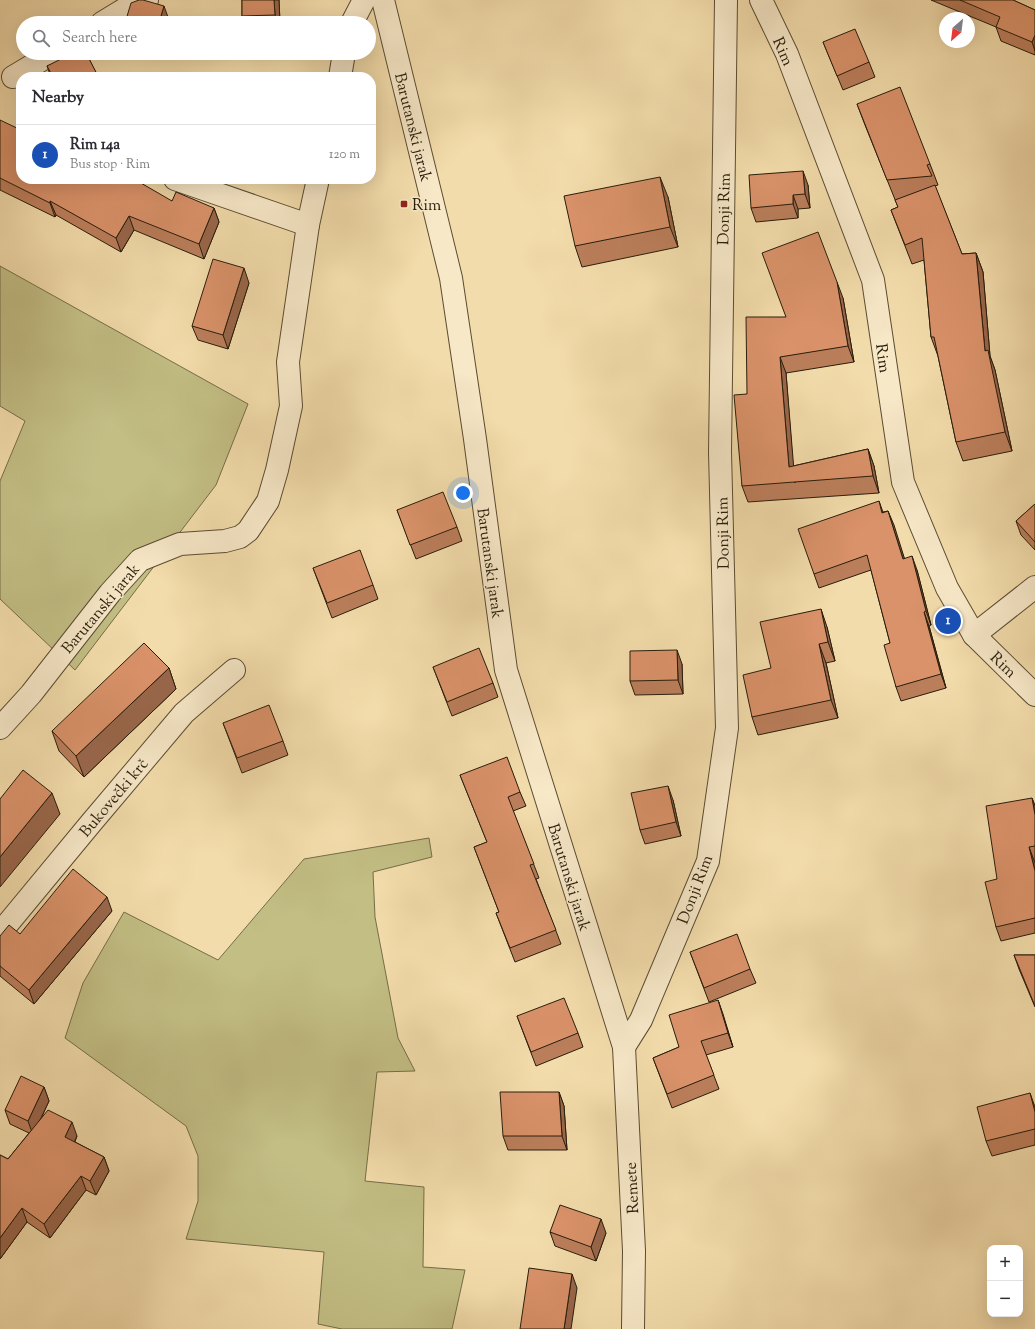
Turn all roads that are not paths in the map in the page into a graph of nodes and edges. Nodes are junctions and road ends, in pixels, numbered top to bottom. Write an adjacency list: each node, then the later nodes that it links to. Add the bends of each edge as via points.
1 (147, 0): 6 (street, via 133,4)
2 (364, 0): 7 (street)
3 (384, 0): 23 (street, Barutanski jarak, via 451,278 506,670)
4 (726, 0): 23 (street, Donji Rim, via 720,452 727,728 708,861 641,1020)
5 (761, 0): 18 (street, Rim, via 787,54 873,280 903,482 947,588)
6 (113, 16)
7 (356, 16)
8 (41, 60): 10 (street)
9 (343, 60): 11 (street)
10 (21, 72)
11 (341, 72)
12 (16, 75): 13 (street)
13 (13, 77)
14 (189, 184): 16 (street)
15 (317, 184): 16 (street, Barutanski jarak)
16 (308, 225): 21 (street, Barutanski jarak, via 288,362 291,406 278,470 268,501 248,531 240,537 225,541 180,544 140,560 31,694)
17 (1035, 587): 18 (street)
18 (974, 635): 20 (street, Rim)
19 (234, 670): 22 (street, Bukovečki krč, via 184,713)
20 (1035, 695)
21 (0, 728)
22 (0, 933)
23 (624, 1047): 24 (street, Remete, via 634,1251)
24 (633, 1329)

